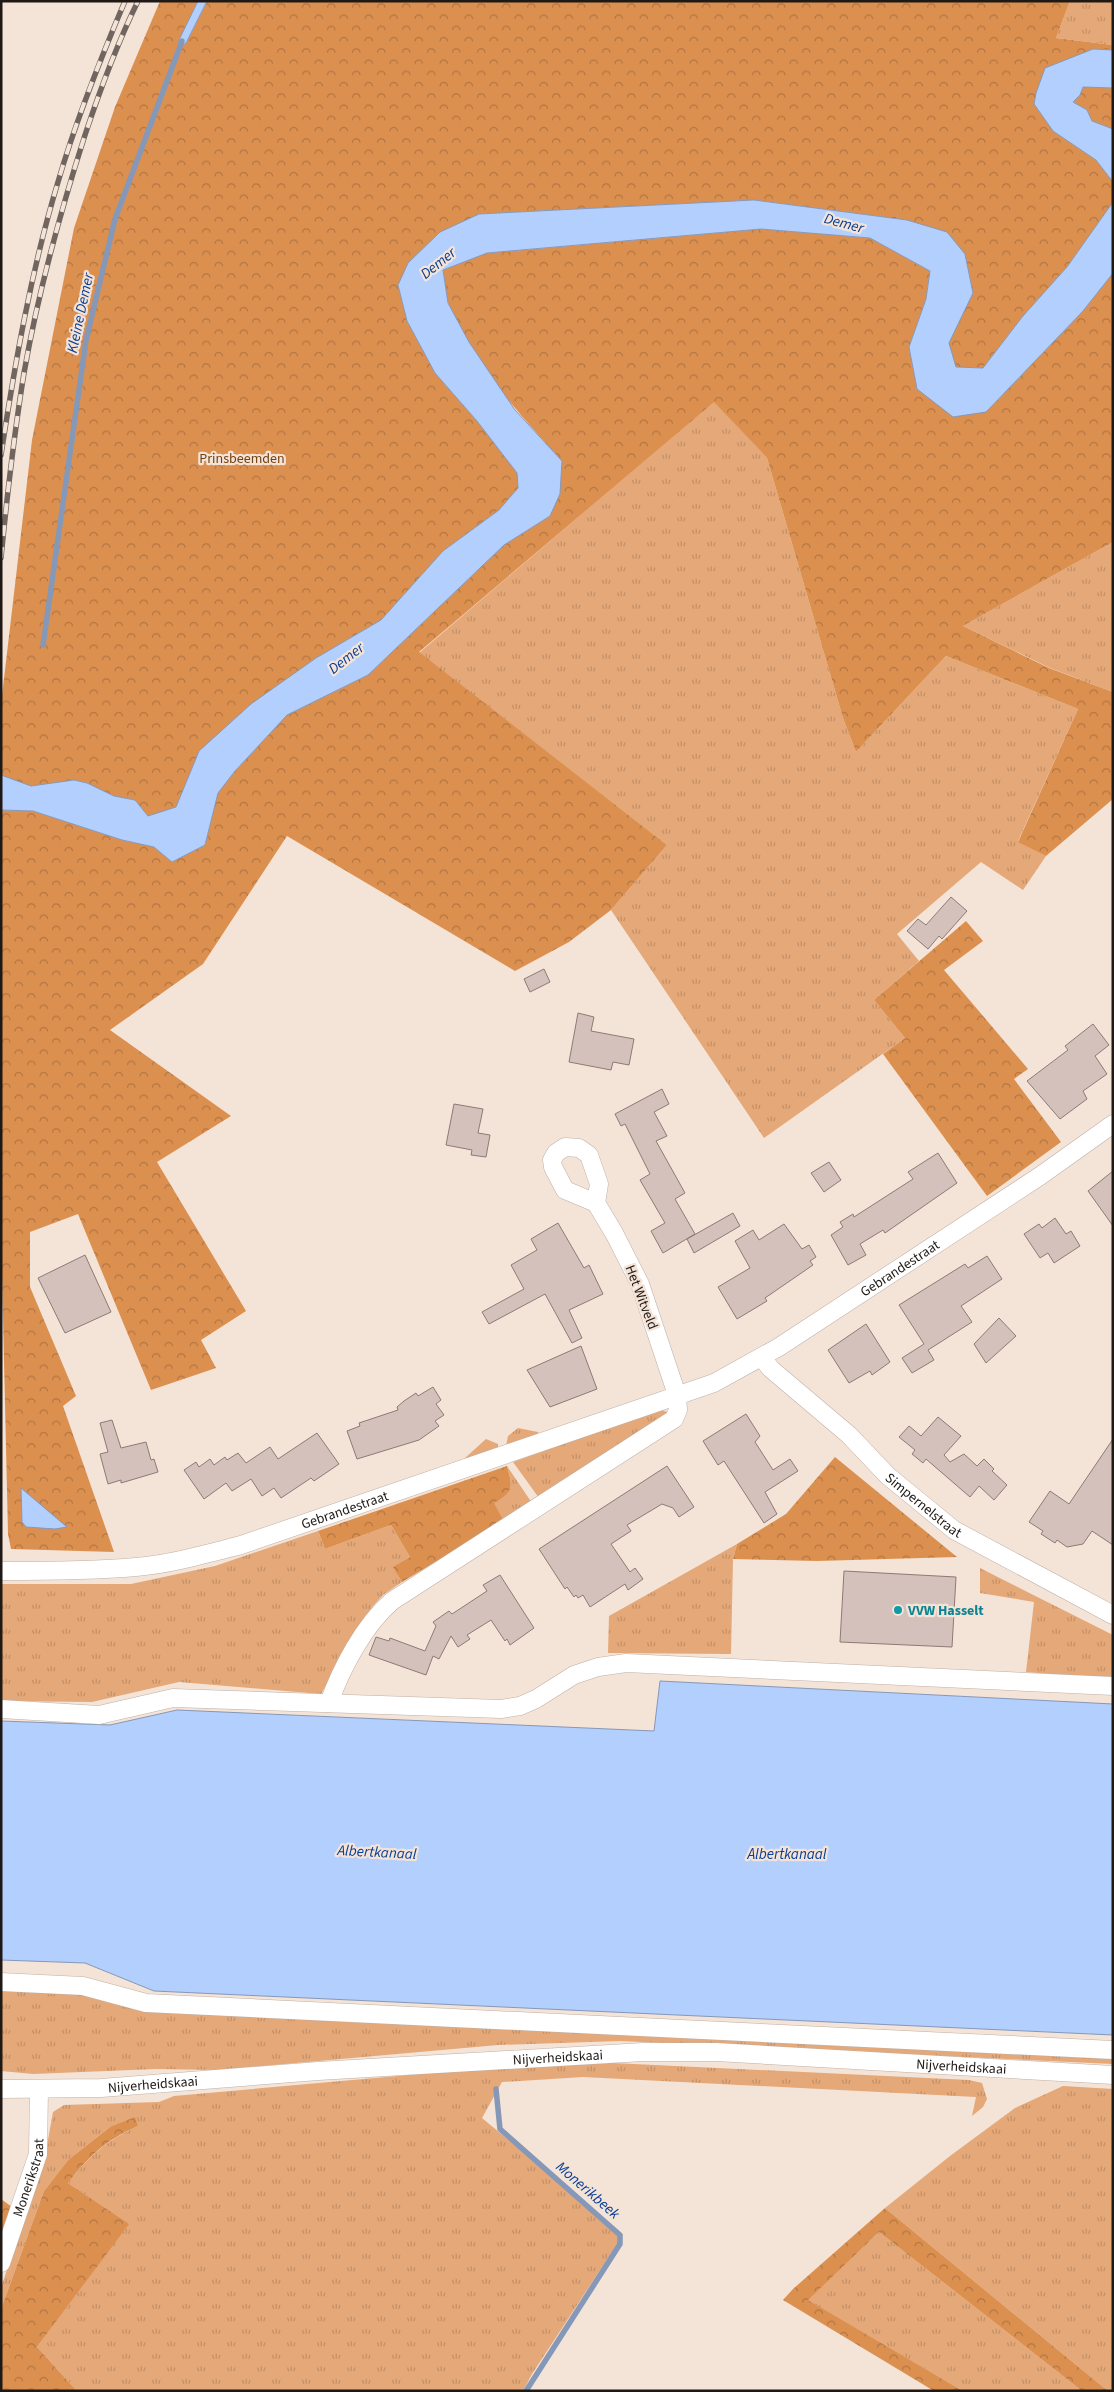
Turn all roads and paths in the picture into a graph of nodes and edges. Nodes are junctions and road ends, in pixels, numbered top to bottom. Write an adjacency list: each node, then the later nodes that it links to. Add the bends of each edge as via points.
1 (1113, 1124): 3 (street, Gebrandestraat, via 1040,1176)
2 (596, 1203): 4 (street, Het Witveld, via 640,1284)
3 (762, 1358): 4 (street, Gebrandestraat, via 714,1382); 6 (street, Simpernelstraat, via 849,1435 888,1476 954,1530)
4 (677, 1395): 5 (street, Gebrandestraat, via 241,1545 137,1567 62,1572); 8 (street, via 678,1410 674,1419 392,1600 368,1626)
5 (1, 1571)
6 (1113, 1615)
7 (1113, 1686): 8 (street, via 626,1663 574,1675 520,1706)
8 (329, 1703): 9 (street, via 173,1698 99,1715)
9 (1, 1709)
10 (1, 1982): 11 (street, via 82,1986 146,2003)
11 (1113, 2050)
12 (1113, 2075): 13 (street, Nijverheidskaai, via 716,2052 644,2052 318,2071 101,2088)
13 (39, 2089): 14 (street, Nijverheidskaai); 15 (street, Monerikstraat, via 38,2154)
14 (1, 2090)
15 (1, 2263)

